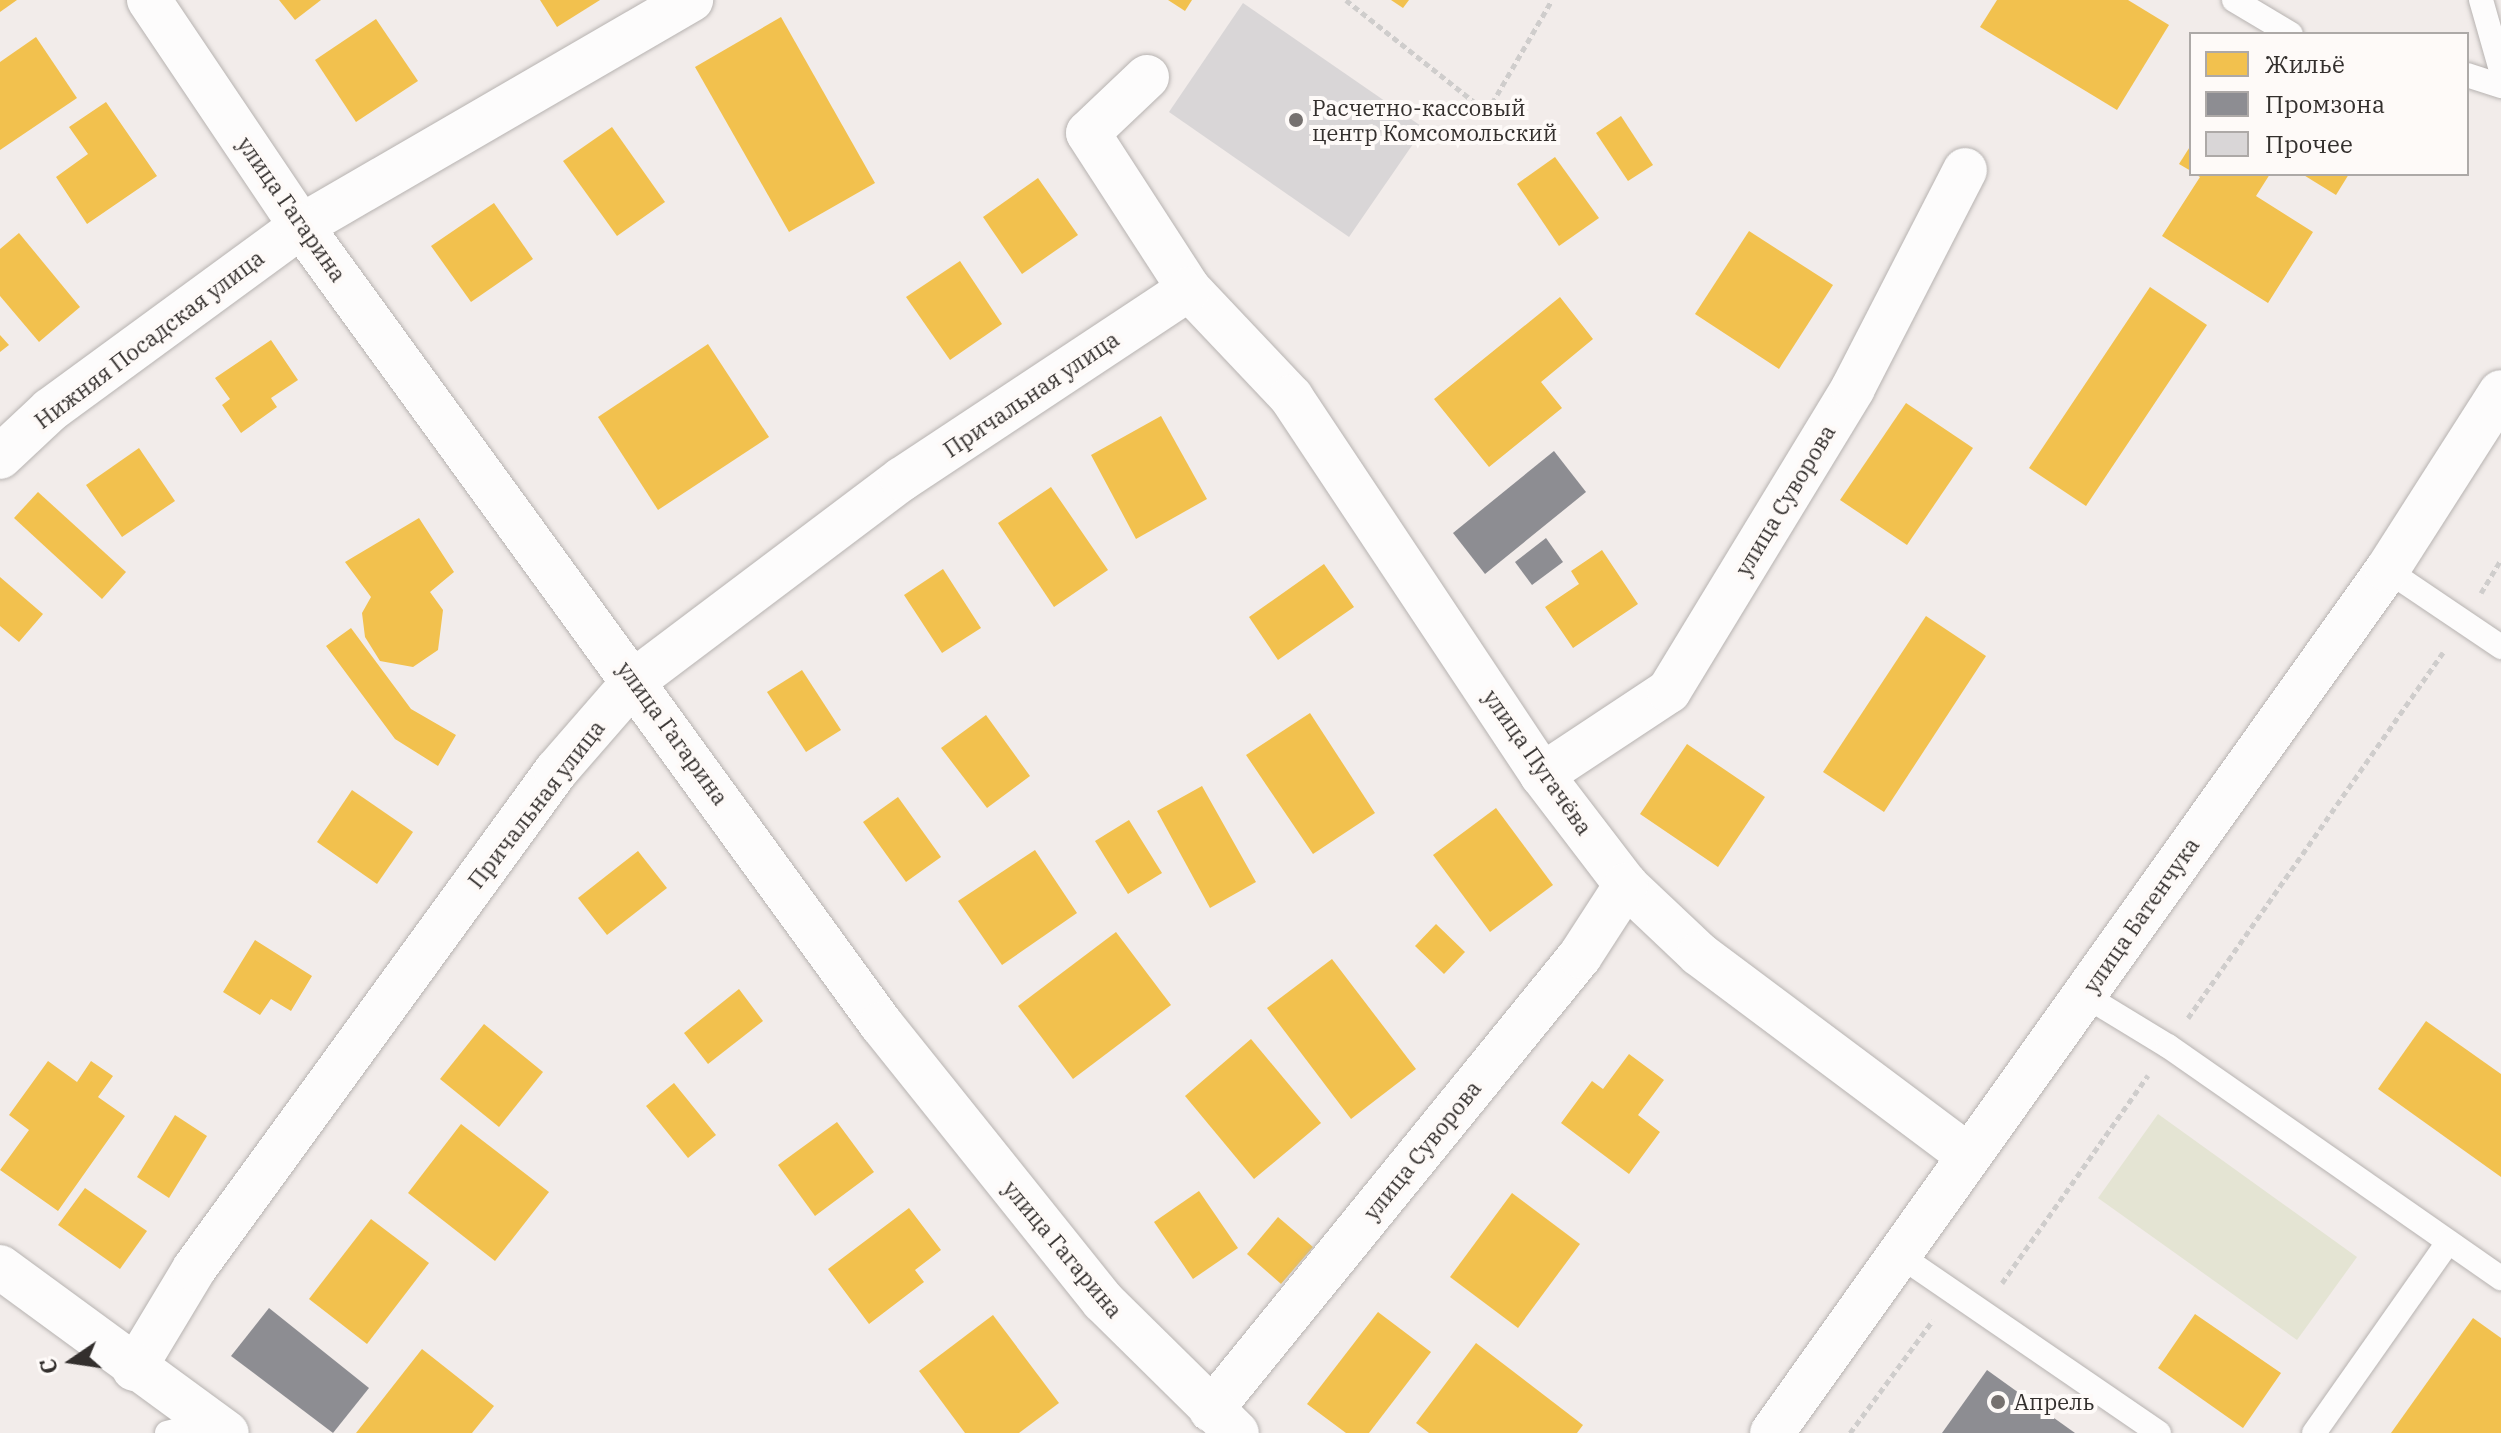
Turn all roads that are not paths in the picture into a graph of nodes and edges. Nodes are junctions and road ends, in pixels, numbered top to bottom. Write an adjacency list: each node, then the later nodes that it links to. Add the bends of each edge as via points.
1 (149, 0): 11 (street, улица Гагарина)
2 (691, 0): 11 (street, Нижняя Посадская улица)
3 (2234, 0): 5 (lane)
4 (2481, 0): 6 (lane)
5 (2288, 32)
6 (2501, 70)
7 (2469, 76): 9 (lane)
8 (1147, 77): 12 (street, улица Пугачёва, via 1088,133)
9 (2501, 86)
10 (1965, 170): 18 (street, улица Суворова, via 1853,388 1669,691)
11 (301, 226): 14 (street, Нижняя Посадская улица, via 50,410); 17 (street, улица Гагарина)
12 (1189, 289): 17 (street, Причальная улица, via 902,479); 18 (street, улица Пугачёва, via 1291,397)
13 (2501, 392): 15 (street, улица Батенчука)
14 (0, 457)
15 (2387, 570): 16 (lane); 20 (street, улица Батенчука)
16 (2501, 647)
17 (635, 680): 26 (street, Причальная улица, via 556,771 454,911 194,1269); 27 (street, улица Гагарина, via 890,1036 1103,1301)
18 (1542, 775): 19 (street, улица Пугачёва)
19 (1626, 885): 21 (street, улица Пугачёва, via 1699,954); 27 (street, улица Суворова, via 1580,956)
20 (2084, 995): 21 (street, улица Батенчука); 22 (lane, via 2168,1046)
21 (1969, 1156): 23 (street, улица Батенчука)
22 (2448, 1242): 25 (lane); 32 (lane)
23 (1899, 1255): 30 (street, улица Батенчука); 31 (lane)
24 (0, 1267): 26 (street)
25 (2501, 1278)
26 (134, 1369): 28 (street)
27 (1224, 1422)
28 (219, 1428): 29 (lane)
29 (167, 1433)
30 (1772, 1433)
31 (2159, 1433)
32 (2314, 1433)

